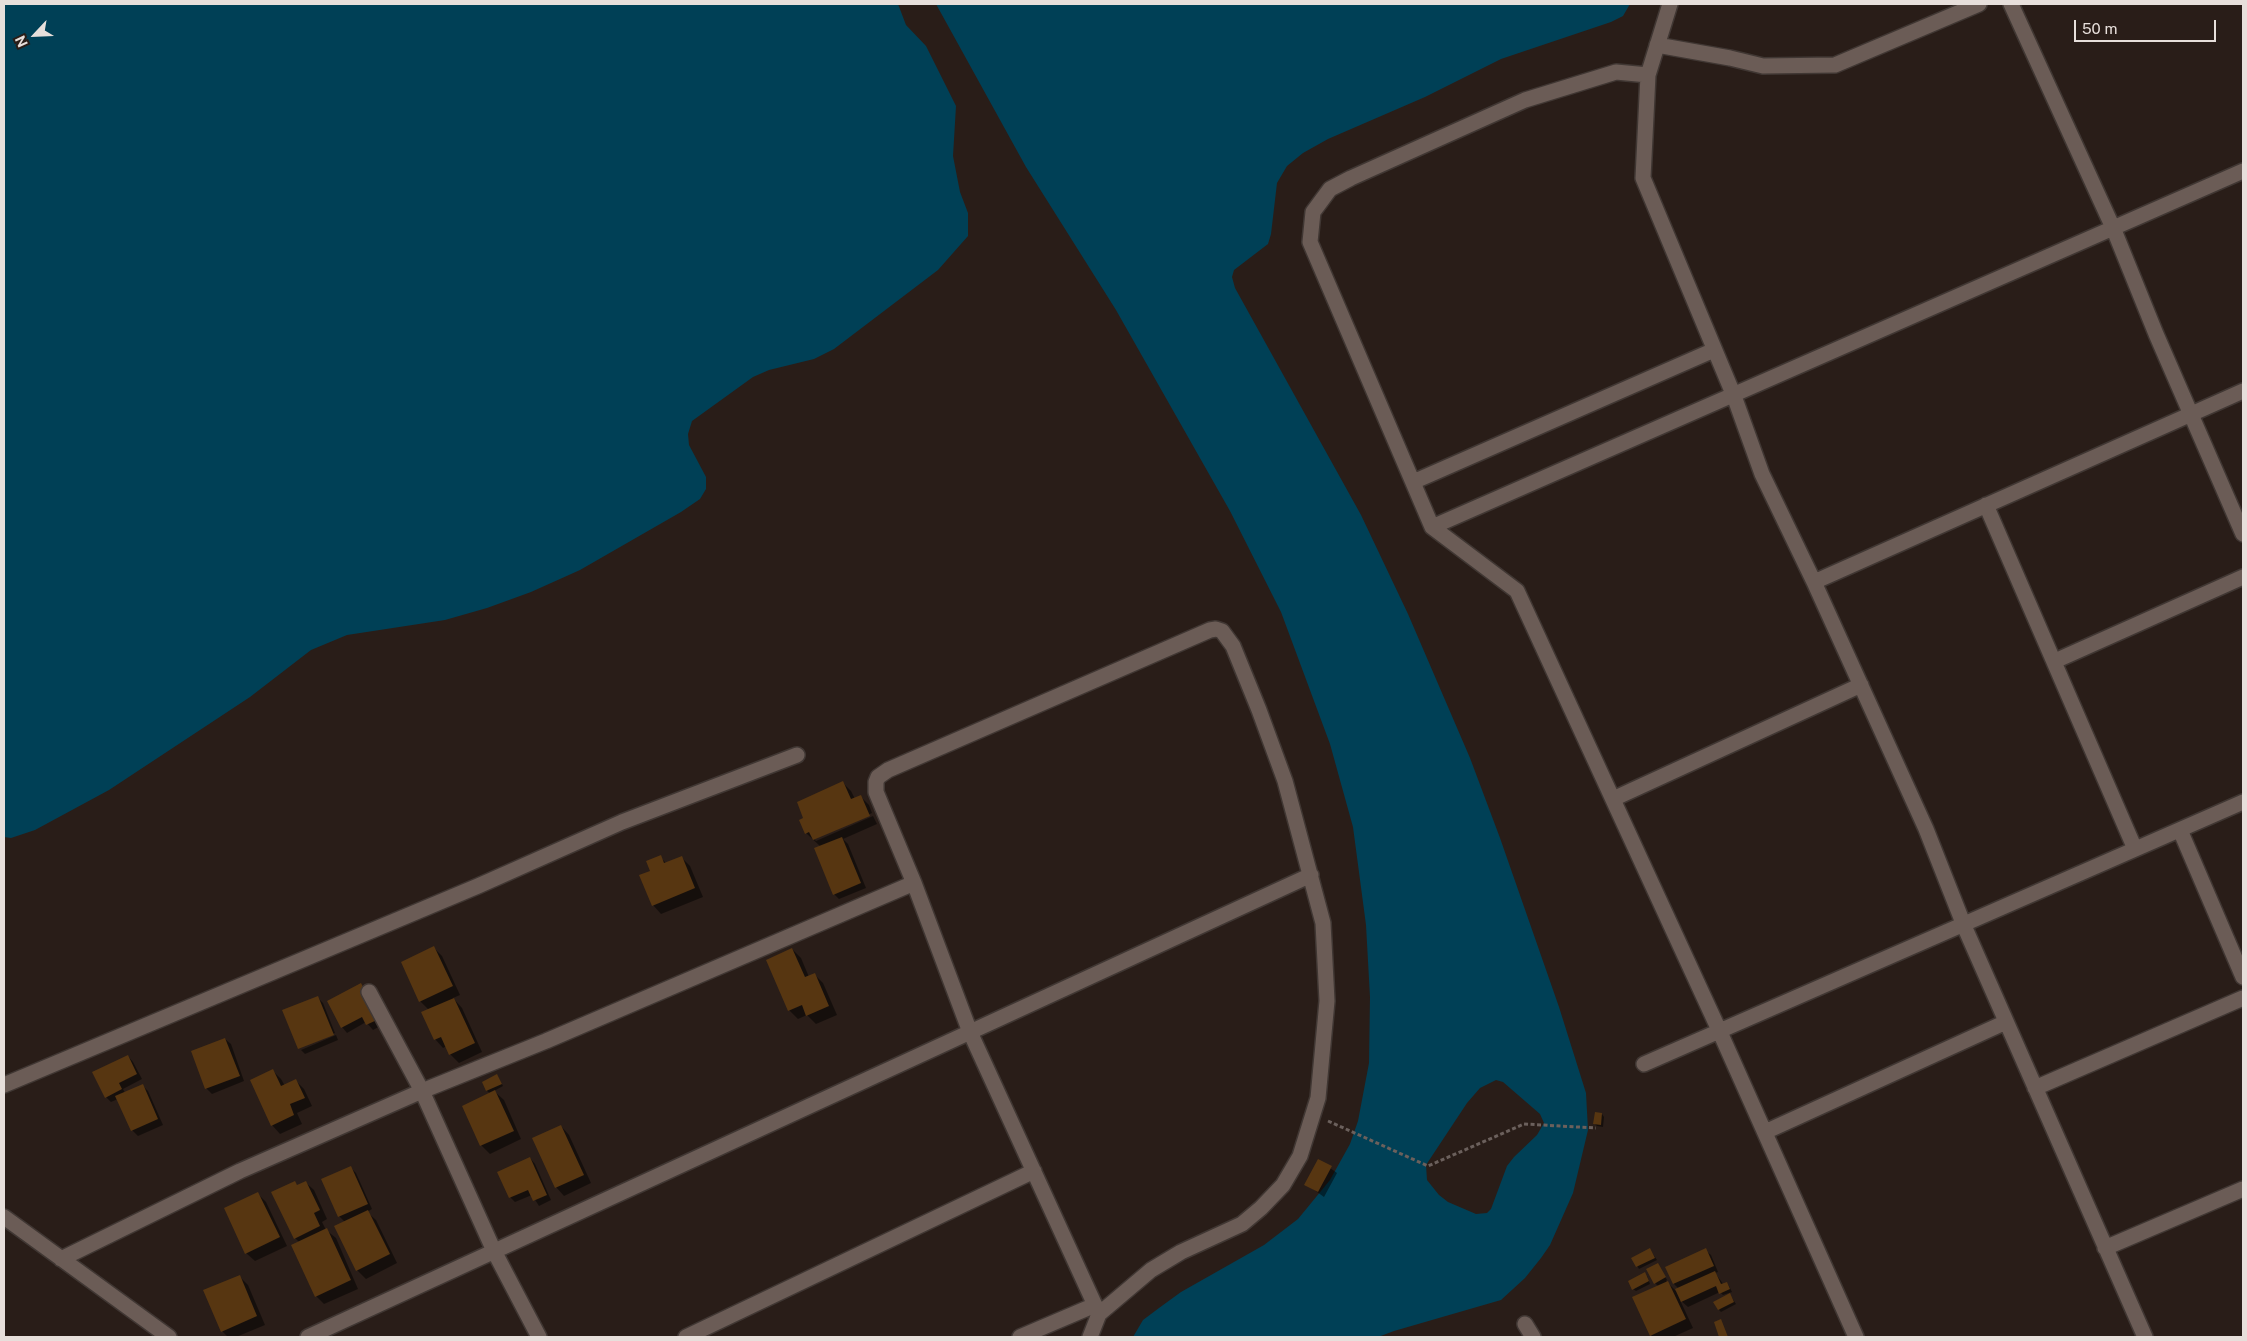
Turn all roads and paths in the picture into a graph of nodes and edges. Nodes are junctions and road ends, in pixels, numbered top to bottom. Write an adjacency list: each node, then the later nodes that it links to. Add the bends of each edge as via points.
1 (1670, 4): 4 (street)
2 (1979, 4): 4 (street, via 1835,66 1763,66)
3 (2011, 4): 7 (street)
4 (1657, 45): 5 (street)
5 (1648, 75): 8 (street, via 1643,178); 12 (street, via 1616,72 1525,100 1330,189 1313,212 1310,242)
6 (2243, 171): 7 (street)
7 (2114, 230): 10 (street); 11 (street)
8 (1714, 350): 10 (street); 12 (street)
9 (2243, 391): 11 (street)
10 (1734, 396): 14 (street); 17 (street, via 1762,474)
11 (2192, 414): 13 (street); 15 (street)
12 (1413, 482): 14 (street)
13 (1986, 505): 17 (street); 18 (street)
14 (1432, 527): 21 (street, via 1518,591)
15 (2243, 534)
16 (2243, 577): 18 (street)
17 (1814, 582): 19 (street)
18 (2055, 661): 24 (street)
19 (1860, 685): 21 (street); 27 (street, via 1926,829)
20 (797, 755): 35 (street, via 622,822 469,890)
21 (1613, 799): 32 (street)
22 (2243, 802): 23 (street)
23 (2180, 830): 24 (street); 28 (street)
24 (2135, 849): 27 (street)
25 (1311, 875): 26 (street, via 1286,781 1260,710 1233,646 1222,631 1216,629 878,776 876,792); 33 (street); 38 (street, via 1323,923 1327,1001 1320,1086)
26 (914, 883): 33 (street); 37 (street)
27 (1963, 924): 31 (street); 32 (street)
28 (2243, 976)
29 (370, 992): 37 (street)
30 (2243, 998): 36 (street)
31 (2006, 1022): 36 (street); 40 (street)
32 (1720, 1030): 34 (street); 40 (street)
33 (970, 1032): 41 (street); 45 (street)
34 (1644, 1064)
35 (4, 1085)
36 (2034, 1088): 44 (street)
37 (422, 1091): 45 (street); 46 (street, via 240,1171)
38 (1314, 1115): 39 (path, via 1428,1166 1524,1124); 47 (street, via 1296,1163 1283,1185 1262,1208 1242,1224 1166,1260)
39 (1596, 1128)
40 (1764, 1132): 56 (street)
41 (1034, 1171): 47 (street); 52 (street)
42 (2243, 1189): 44 (street)
43 (4, 1217): 46 (street)
44 (2105, 1248): 57 (street)
45 (494, 1251): 50 (street); 51 (street)
46 (61, 1259): 49 (street)
47 (1097, 1309): 53 (street); 54 (street)
48 (1525, 1324): 55 (street)
49 (169, 1337)
50 (308, 1337)
51 (539, 1337)
52 (686, 1337)
53 (1020, 1337)
54 (1090, 1337)
55 (1534, 1337)
56 (1856, 1337)
57 (2145, 1337)

